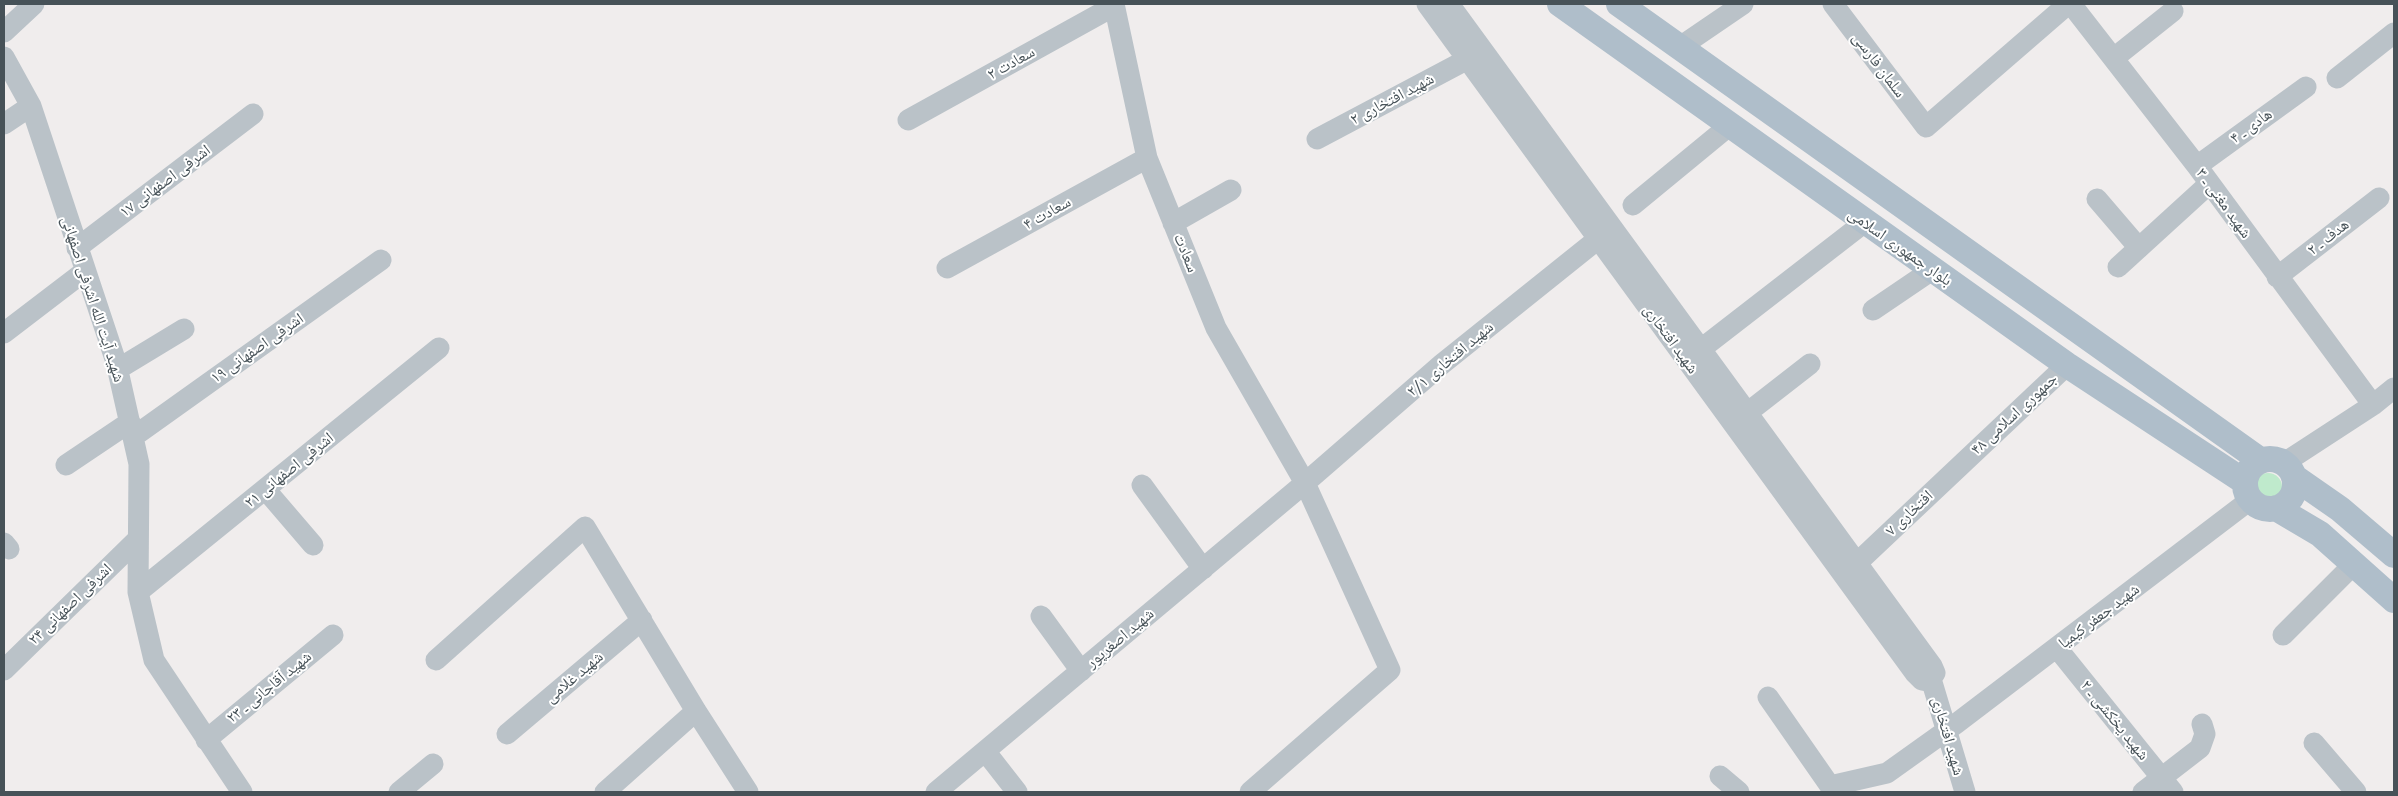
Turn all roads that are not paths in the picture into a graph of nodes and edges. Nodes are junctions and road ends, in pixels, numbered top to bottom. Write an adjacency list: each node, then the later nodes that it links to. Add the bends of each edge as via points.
1 (34, 4): 11 (street)
2 (1427, 4): 16 (street, شهید افتخاری)
3 (1449, 4): 47 (street)
4 (1560, 4): 23 (main road, بلوار جمهوری اسلامی)
5 (1619, 4): 13 (main road)
6 (1743, 4): 13 (street)
7 (1833, 4): 8 (street, سلمان فارسی, via 1926,127)
8 (2070, 4): 15 (street, شهید مغنی ـ ۳)
9 (1114, 5): 21 (street, سعادت ۲); 25 (street, سعادت)
10 (2173, 10): 15 (street)
11 (4, 32)
12 (2394, 33): 17 (street)
13 (1680, 47): 57 (main road)
14 (4, 57): 19 (street, شهید آیت الله اشرفی اصفهانی)
15 (2114, 58): 26 (street, شهید مغنی ـ ۳)
16 (1468, 59): 24 (street, شهید افتخاری ۲); 34 (street, شهید افتخاری)
17 (2337, 78)
18 (2306, 87): 26 (street, هادی ـ ۴)
19 (31, 106): 22 (street); 35 (street, شهید آیت الله اشرفی اصفهانی)
20 (253, 114): 35 (street, اشرفی اصفهانی ۱۷)
21 (908, 120)
22 (4, 124)
23 (1729, 126): 31 (street); 32 (main road, بلوار جمهوری اسلامی)
24 (1317, 139)
25 (1147, 158): 33 (street, سعادت); 39 (street, سعادت ۴)
26 (2197, 166): 27 (street, شهید مغنی ـ ۳)
27 (2209, 184): 36 (street); 42 (street, شهید مغنی ـ ۳)
28 (1231, 190): 33 (street)
29 (2379, 198): 42 (street, هدف ـ ۲)
30 (2097, 199): 36 (street)
31 (1633, 204)
32 (1865, 222): 40 (main road, بلوار جمهوری اسلامی); 47 (street)
33 (1173, 223): 58 (street, سعادت, via 1216,328)
34 (1598, 239): 58 (street, شهید افتخاری ۲/۱, via 1442,364); 81 (street, شهید افتخاری)
35 (77, 248): 41 (street, شهید آیت الله اشرفی اصفهانی)
36 (2139, 248): 38 (street)
37 (381, 260): 54 (street, اشرفی اصفهانی ۱۹)
38 (2118, 267)
39 (947, 268)
40 (1932, 270): 43 (street); 49 (main road, بلوار جمهوری اسلامی)
41 (85, 271): 45 (street); 50 (street, شهید آیت الله اشرفی اصفهانی)
42 (2278, 277): 52 (street, شهید مغنی ـ ۳)
43 (1873, 310)
44 (184, 329): 50 (street)
45 (4, 333)
46 (439, 348): 60 (street, اشرفی اصفهانی ۲۱)
47 (1701, 349): 53 (street)
48 (1810, 364): 53 (street)
49 (2067, 364): 55 (street, جمهوری اسلامی ۴۸); 61 (main road, بلوار جمهوری اسلامی)
50 (118, 369): 54 (street, شهید آیت الله اشرفی اصفهانی)
51 (2394, 388): 52 (street)
52 (2373, 405): 57 (street)
53 (1747, 413): 68 (street)
54 (131, 429): 56 (street, اشرفی اصفهانی ۱۹); 65 (street, شهید آیت الله اشرفی اصفهانی, via 139,464)
55 (1962, 464): 68 (street, افتخاری ۷)
56 (66, 465)
57 (2279, 467): 61 (main road, via 2249,469); 62 (main road, via 2295,486 2292,496); 63 (main road)
58 (1305, 483): 70 (street, شهید اصغرپور); 101 (street, سعادت, via 1390,670)
59 (1142, 485): 70 (street)
60 (265, 489): 66 (street); 71 (street, اشرفی اصفهانی ۲۱)
61 (2248, 491): 62 (main road, via 2262,508); 77 (street, شهید جعفر کیمیا)
62 (2276, 508): 64 (main road)
63 (2340, 509): 64 (main road, via 2320,511 2315,523); 67 (main road)
64 (2320, 534): 69 (main road)
65 (138, 539): 71 (street, شهید آیت الله اشرفی اصفهانی); 79 (street, اشرفی اصفهانی ۲۴)
66 (313, 545)
67 (2394, 555)
68 (1856, 563): 81 (street, via 1932,666 1935,673)
69 (2354, 564): 72 (main road); 76 (street)
70 (1203, 568): 80 (street, شهید اصغرپور)
71 (138, 592): 87 (street, شهید آیت الله اشرفی اصفهانی, via 154,660)
72 (2394, 600)
73 (1041, 616): 80 (street)
74 (642, 620): 78 (street, via 585,528); 83 (street); 86 (street, شهید غلامی)
75 (333, 635): 87 (street, شهید آقاجانی ـ ۲۳)
76 (2283, 635)
77 (2056, 648): 85 (street, شهید جعفر کیمیا); 93 (street, شهید یخکشی ـ ۲)
78 (436, 660)
79 (4, 670)
80 (1081, 671): 89 (street, شهید اصغرپور)
81 (1923, 676): 85 (street, شهید افتخاری)
82 (1768, 697): 94 (street)
83 (696, 711): 97 (street); 98 (street)
84 (2202, 724): 93 (street, via 2205,734 2200,748)
85 (1946, 731): 91 (street, شهید جعفر کیمیا); 104 (street, شهید افتخاری)
86 (507, 734)
87 (206, 740): 95 (street, شهید آیت الله اشرفی اصفهانی)
88 (2314, 743): 106 (street)
89 (984, 751): 99 (street, شهید اصغرپور); 100 (street)
90 (433, 764): 96 (street)
91 (1887, 773): 94 (street); 103 (street)
92 (1720, 776): 102 (street)
93 (2167, 785): 105 (street)
94 (1827, 789)
95 (242, 792)
96 (399, 792)
97 (606, 792)
98 (748, 792)
99 (936, 792)
100 (1017, 792)
101 (1250, 792)
102 (1739, 792)
103 (1870, 792)
104 (1965, 792)
105 (2143, 792)
106 (2356, 792)

